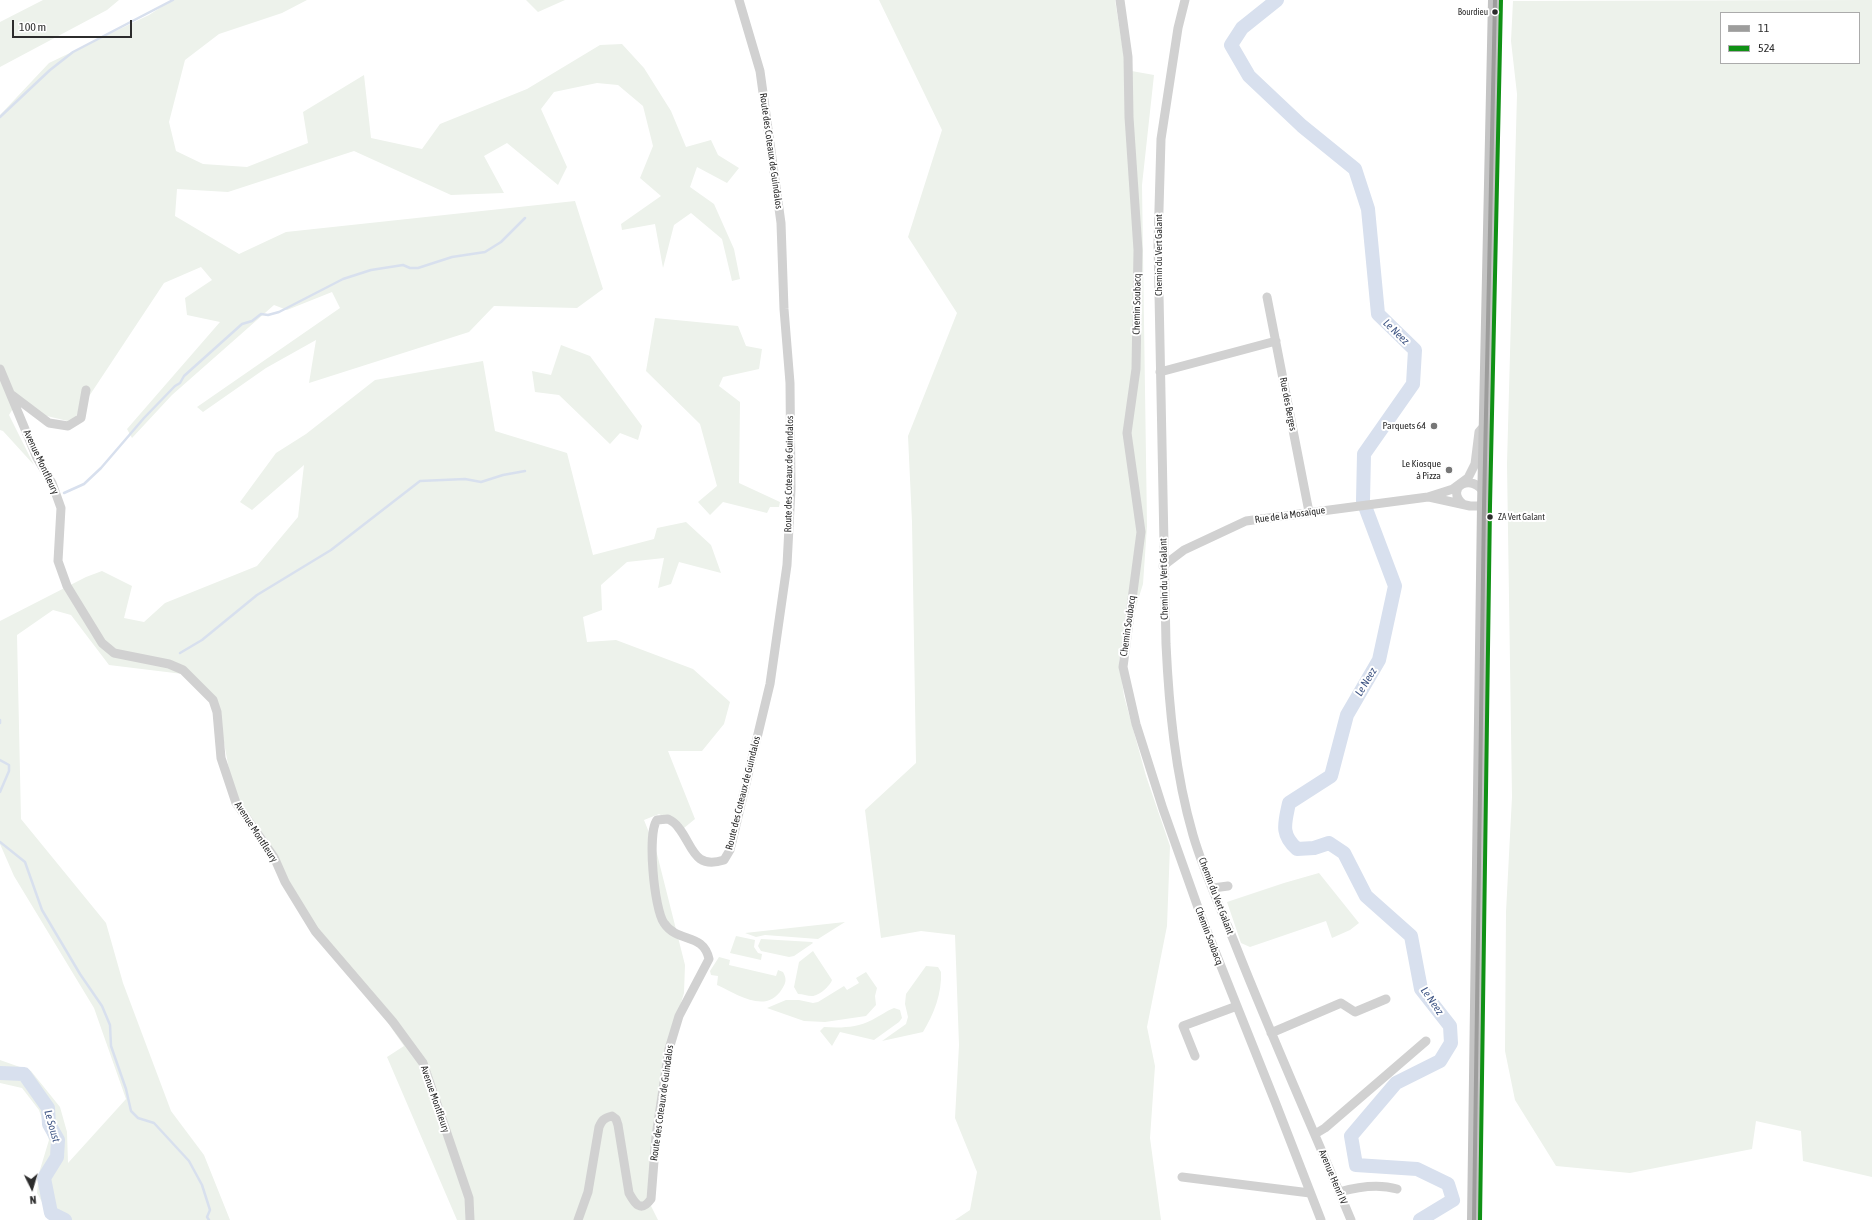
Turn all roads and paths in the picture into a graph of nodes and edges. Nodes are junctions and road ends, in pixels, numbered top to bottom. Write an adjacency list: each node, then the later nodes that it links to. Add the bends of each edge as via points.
1 (738, 0): 31 (street, Route des Coteaux de Guindalos, via 760,71 781,223 790,383 791,489 787,565 770,684 730,850 724,860 713,864 703,861 696,856 678,827 668,819 657,820 653,824 653,876 658,911 673,933 701,944 709,959 679,1016 669,1049 656,1136 651,1199 642,1206 633,1201 629,1193 618,1125 612,1116 606,1117 599,1127 588,1192)
2 (1120, 0): 21 (street, Chemin Soubacq, via 1128,57 1129,117 1138,250 1136,369 1127,433 1141,532 1123,667 1136,724 1163,808 1201,916)
3 (1185, 0): 8 (street, Chemin du Vert Galant, via 1178,28 1161,139 1158,244)
4 (1495, 0): 11 (main road)
5 (1267, 297): 6 (street, Rue des Berges)
6 (1276, 341): 8 (street); 16 (street, Rue des Berges)
7 (0, 369): 10 (street, Avenue Montfleury)
8 (1160, 372): 17 (street, Chemin du Vert Galant)
9 (86, 390): 10 (street, via 81,418 68,426 49,423)
10 (11, 394): 30 (street, Avenue Montfleury, via 61,508 58,561 67,586 102,643 114,653 169,664 183,670 213,700 217,712 221,758 236,803 274,857 285,882 315,931 393,1022 423,1062 469,1198)
11 (1486, 424): 12 (street, via 1479,432 1472,472); 14 (main road)
12 (1464, 483): 13 (street, Rue de la Mosaïque); 14 (street, via 1471,482 1478,486); 15 (street, via 1456,492)
13 (1428, 497): 15 (street, Rue de la Mosaïque); 16 (street, Rue de la Mosaïque)
14 (1484, 500): 15 (street, Rue de la Mosaïque); 34 (main road)
15 (1463, 504)
16 (1309, 512): 17 (street, Rue de la Mosaïque, via 1246,521 1184,550)
17 (1163, 566): 19 (street, Chemin du Vert Galant, via 1168,681 1179,776 1193,835)
18 (1228, 886): 19 (street)
19 (1212, 888): 22 (street, Chemin du Vert Galant)
20 (1386, 999): 22 (street, via 1355,1012 1342,1003)
21 (1237, 1006): 24 (street, via 1184,1026); 28 (street, Chemin Soubacq)
22 (1271, 1033): 25 (street, Chemin du Vert Galant)
23 (1426, 1041): 25 (street)
24 (1195, 1056)
25 (1315, 1134): 29 (street, Avenue Henri IV)
26 (1182, 1177): 28 (street)
27 (1397, 1189): 29 (street, via 1354,1188)
28 (1310, 1192): 32 (street, Chemin Soubacq)
29 (1339, 1192): 33 (street, Avenue Henri IV)
30 (470, 1220)
31 (578, 1220)
32 (1320, 1220)
33 (1351, 1220)
34 (1474, 1220)

